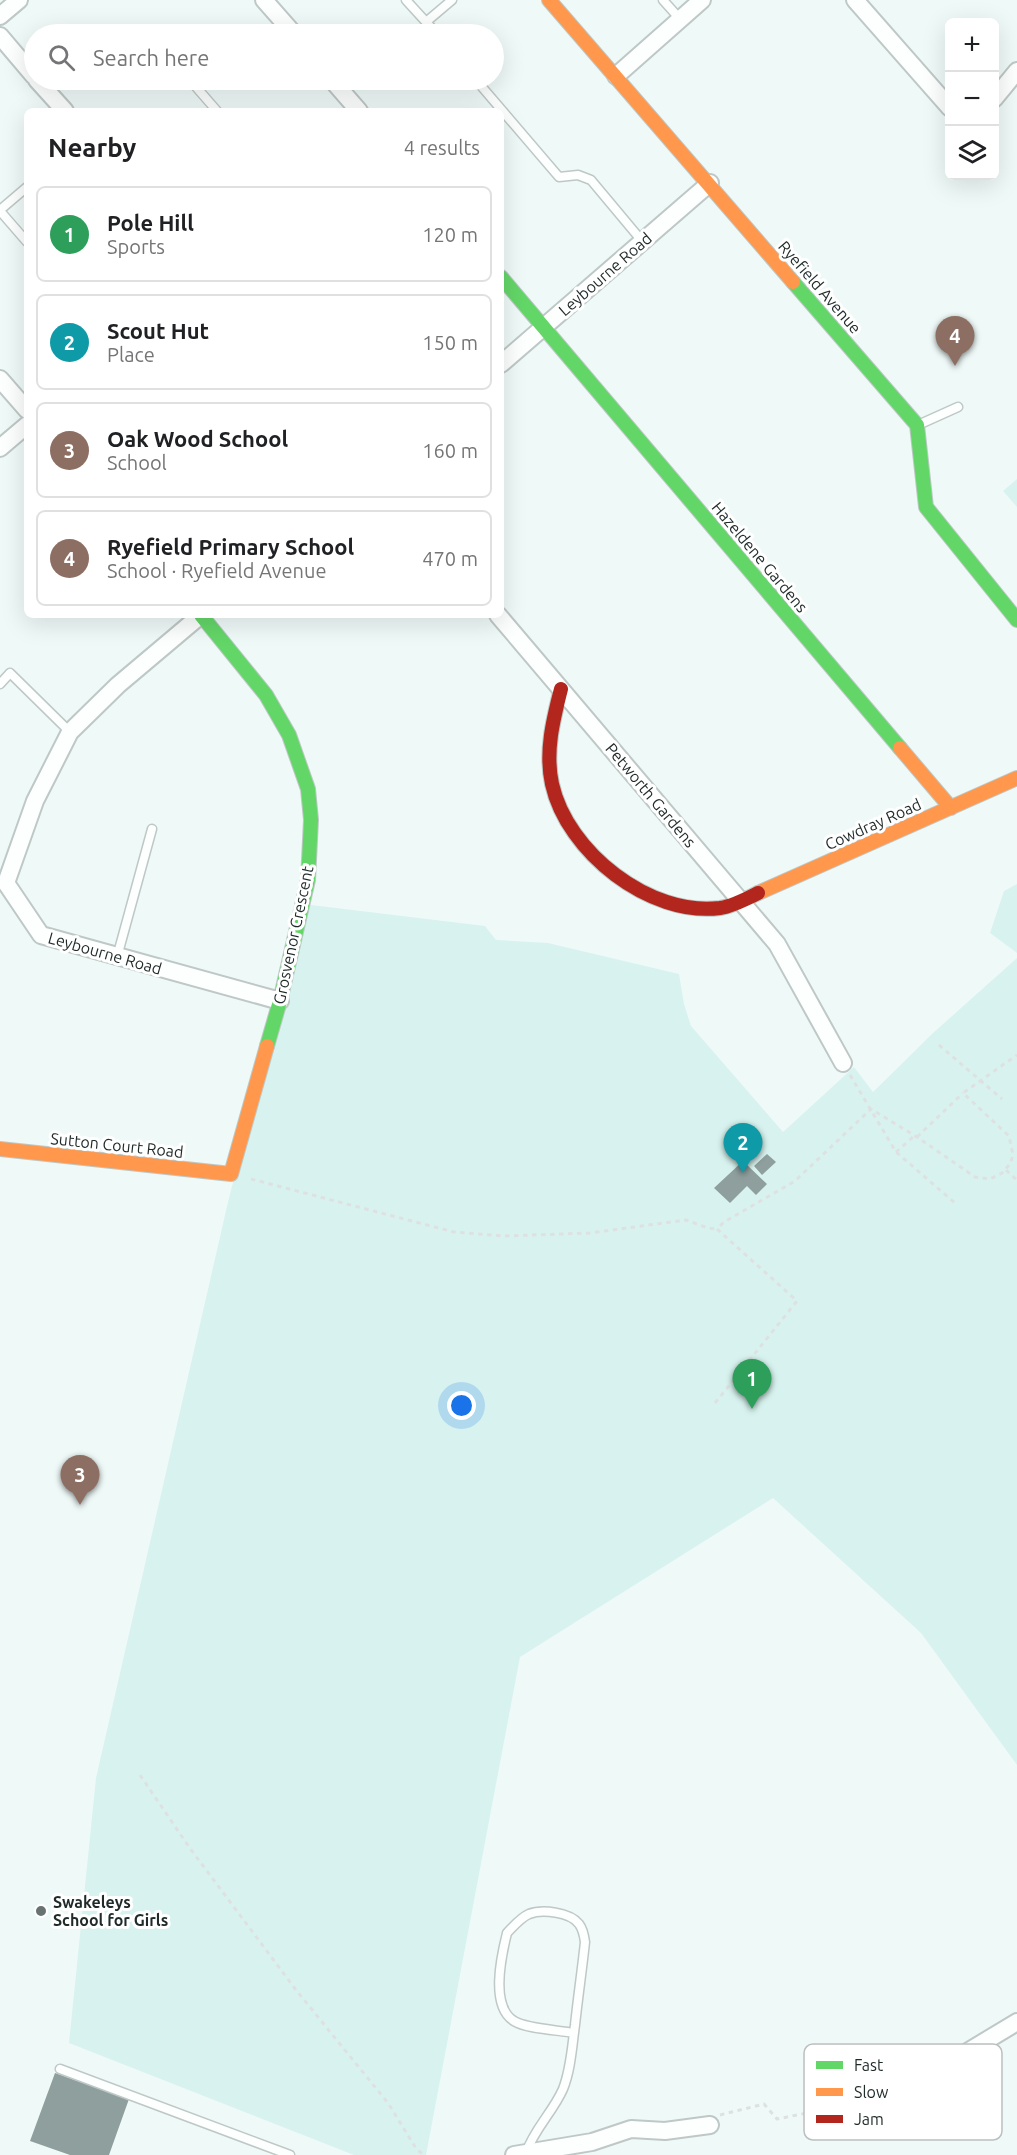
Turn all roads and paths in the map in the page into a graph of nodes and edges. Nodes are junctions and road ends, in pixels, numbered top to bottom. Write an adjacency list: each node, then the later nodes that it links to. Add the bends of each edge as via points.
1 (19, 0): 9 (street)
2 (406, 0): 11 (lane)
3 (452, 0): 11 (lane)
4 (549, 0): 16 (street, Ryefield Avenue)
5 (663, 0): 10 (lane)
6 (702, 0): 10 (street)
7 (855, 0): 22 (street)
8 (270, 2): 12 (street)
9 (0, 16)
10 (680, 20): 16 (street)
11 (426, 22)
12 (286, 24)
13 (0, 36): 14 (street)
14 (24, 64)
15 (1017, 72): 21 (street)
16 (616, 76): 28 (street, Ryefield Avenue)
17 (47, 90): 24 (street)
18 (198, 90): 25 (lane)
19 (340, 90): 23 (street)
20 (485, 90): 26 (lane)
21 (999, 93)
22 (945, 102)
23 (352, 106)
24 (62, 108)
25 (213, 108)
26 (500, 108)
27 (504, 113): 32 (lane, via 559,177 578,175 591,180)
28 (710, 183): 32 (street, Leybourne Road); 39 (street, Ryefield Avenue)
29 (24, 190): 30 (lane)
30 (0, 211): 31 (lane)
31 (24, 239)
32 (642, 242): 34 (street, Leybourne Road)
33 (504, 280): 34 (street, Hazeldene Gardens)
34 (544, 327): 35 (street, Leybourne Road); 50 (street, Hazeldene Gardens)
35 (504, 360)
36 (0, 379): 37 (street)
37 (24, 407)
38 (958, 407): 39 (lane)
39 (917, 425): 45 (street, via 926,507)
40 (24, 428): 41 (street)
41 (0, 448)
42 (197, 618): 48 (street, Leybourne Road, via 118,685)
43 (203, 618): 54 (street, Grosvenor Crescent, via 266,695 289,735 308,789 308,880)
44 (501, 618): 47 (street, Petworth Gardens)
45 (1017, 620)
46 (0, 684): 48 (lane, via 10,673)
47 (561, 689): 52 (street, Petworth Gardens); 52 (street, via 552,723 551,781 559,805 590,852 617,878 664,903 720,908)
48 (70, 732): 53 (street, Leybourne Road, via 35,801 6,883 41,935)
49 (1017, 778): 50 (street, Cowdray Road)
50 (951, 808): 52 (street, Cowdray Road)
51 (152, 829): 53 (lane)
52 (741, 901): 57 (street, Petworth Gardens, via 777,944)
53 (117, 957): 54 (street, Leybourne Road)
54 (280, 1001): 66 (street, Grosvenor Crescent)
55 (939, 1045): 58 (path)
56 (1017, 1055): 58 (path)
57 (843, 1063): 61 (path)
58 (979, 1081): 59 (path); 60 (path)
59 (963, 1093): 62 (path); 65 (path, via 1009,1137 1013,1155)
60 (1002, 1099)
61 (871, 1109): 62 (path); 64 (path); 69 (path, via 795,1181)
62 (916, 1137): 64 (path); 65 (path, via 975,1176 990,1179)
63 (0, 1149): 66 (street, Sutton Court Road)
64 (896, 1152): 68 (path)
65 (1006, 1170): 67 (path)
66 (231, 1173): 69 (path, via 454,1232 504,1236 590,1233 686,1220)
67 (1017, 1180)
68 (955, 1203)
69 (717, 1229): 70 (path, via 797,1301)
70 (715, 1403)
71 (140, 1775): 80 (path, via 289,1981 388,2103 417,2150)
72 (1017, 2022): 74 (street)
73 (574, 2033): 73 (lane, via 583,1931 572,1917 531,1913 507,1933 498,1990 504,2010 521,2024); 78 (lane, via 563,2088)
74 (981, 2044)
75 (60, 2069): 79 (lane)
76 (804, 2114): 77 (path, via 777,2119 764,2104 721,2113)
77 (710, 2125): 78 (street, via 665,2131 631,2128 585,2144)
78 (520, 2154)
79 (290, 2155)
80 (425, 2155)

